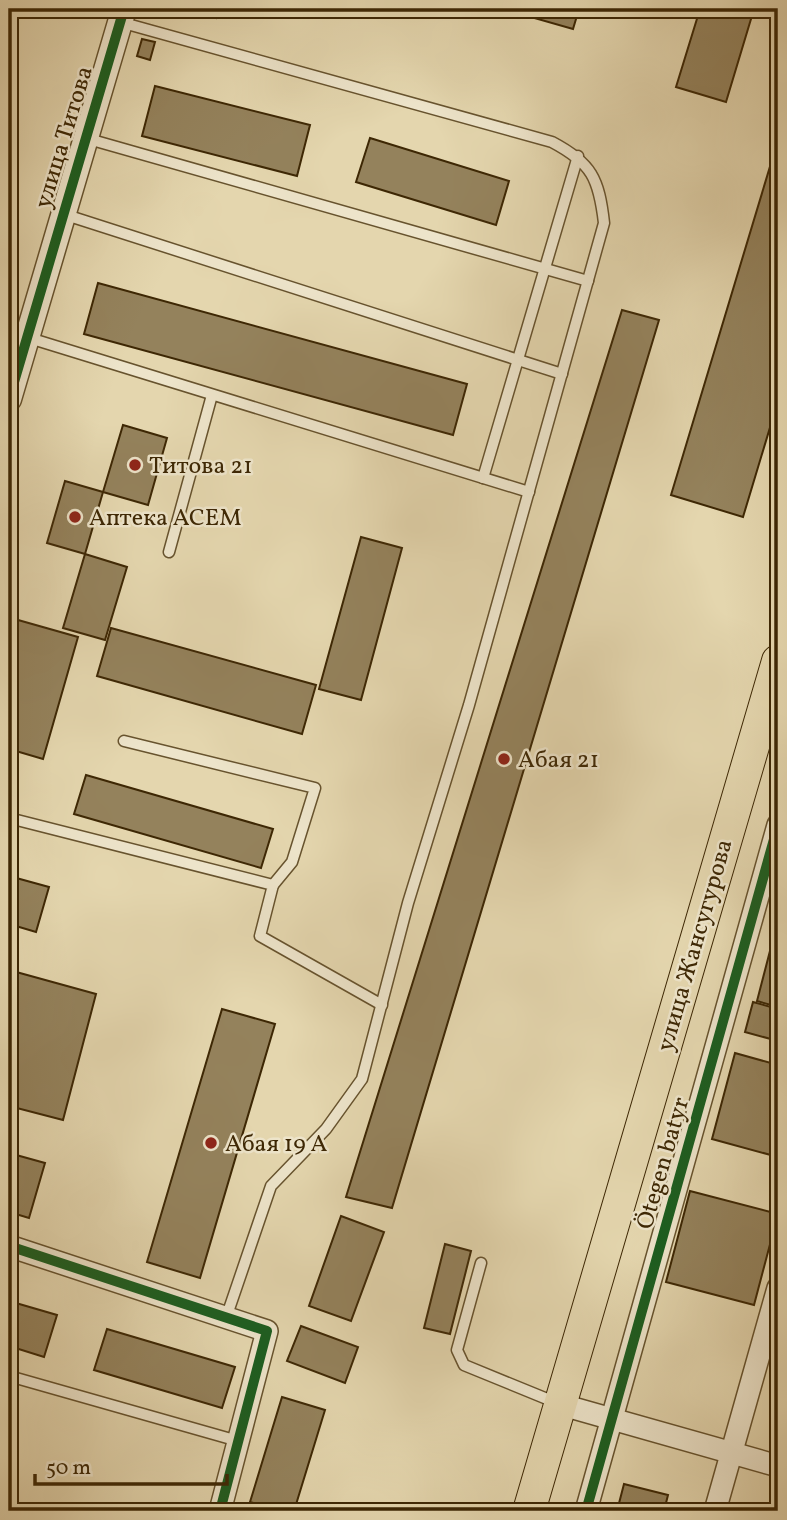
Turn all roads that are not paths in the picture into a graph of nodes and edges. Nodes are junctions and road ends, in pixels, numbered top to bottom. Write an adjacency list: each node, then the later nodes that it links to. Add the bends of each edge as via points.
1 (122, 15): 2 (street, улица Титова); 3 (lane, via 552,142)
2 (85, 138): 4 (street, улица Титова); 5 (lane)
3 (578, 156): 5 (lane); 6 (lane, via 596,178 604,223)
4 (62, 214): 7 (street, улица Титова); 8 (lane)
5 (546, 269): 6 (lane); 8 (lane)
6 (588, 281): 9 (lane)
7 (26, 338): 10 (lane); 11 (street, улица Титова)
8 (517, 359): 9 (lane); 12 (lane)
9 (562, 374): 13 (lane)
10 (212, 395): 12 (lane); 14 (lane)
11 (9, 398)
12 (482, 478): 13 (lane)
13 (529, 492): 20 (lane)
14 (169, 552)
15 (778, 661): 26 (main road, улица Жансугурова)
16 (124, 741): 19 (lane, via 315,788 292,862)
17 (9, 818): 19 (lane)
18 (778, 825): 32 (street, Ötegen batyr)
19 (273, 886): 20 (lane, via 260,936)
20 (382, 1005): 24 (lane, via 362,1079 326,1129 271,1186)
21 (9, 1246): 24 (street)
22 (481, 1263): 26 (lane, via 457,1350 464,1365)
23 (778, 1288): 28 (street)
24 (226, 1318): 27 (street, via 267,1331)
25 (9, 1376): 27 (lane)
26 (559, 1404): 28 (street); 31 (main road, улица Жансугурова)
27 (238, 1441): 30 (street)
28 (730, 1452): 29 (street); 33 (street)
29 (778, 1466)
30 (220, 1511)
31 (529, 1511)
32 (586, 1511)
33 (715, 1511)

